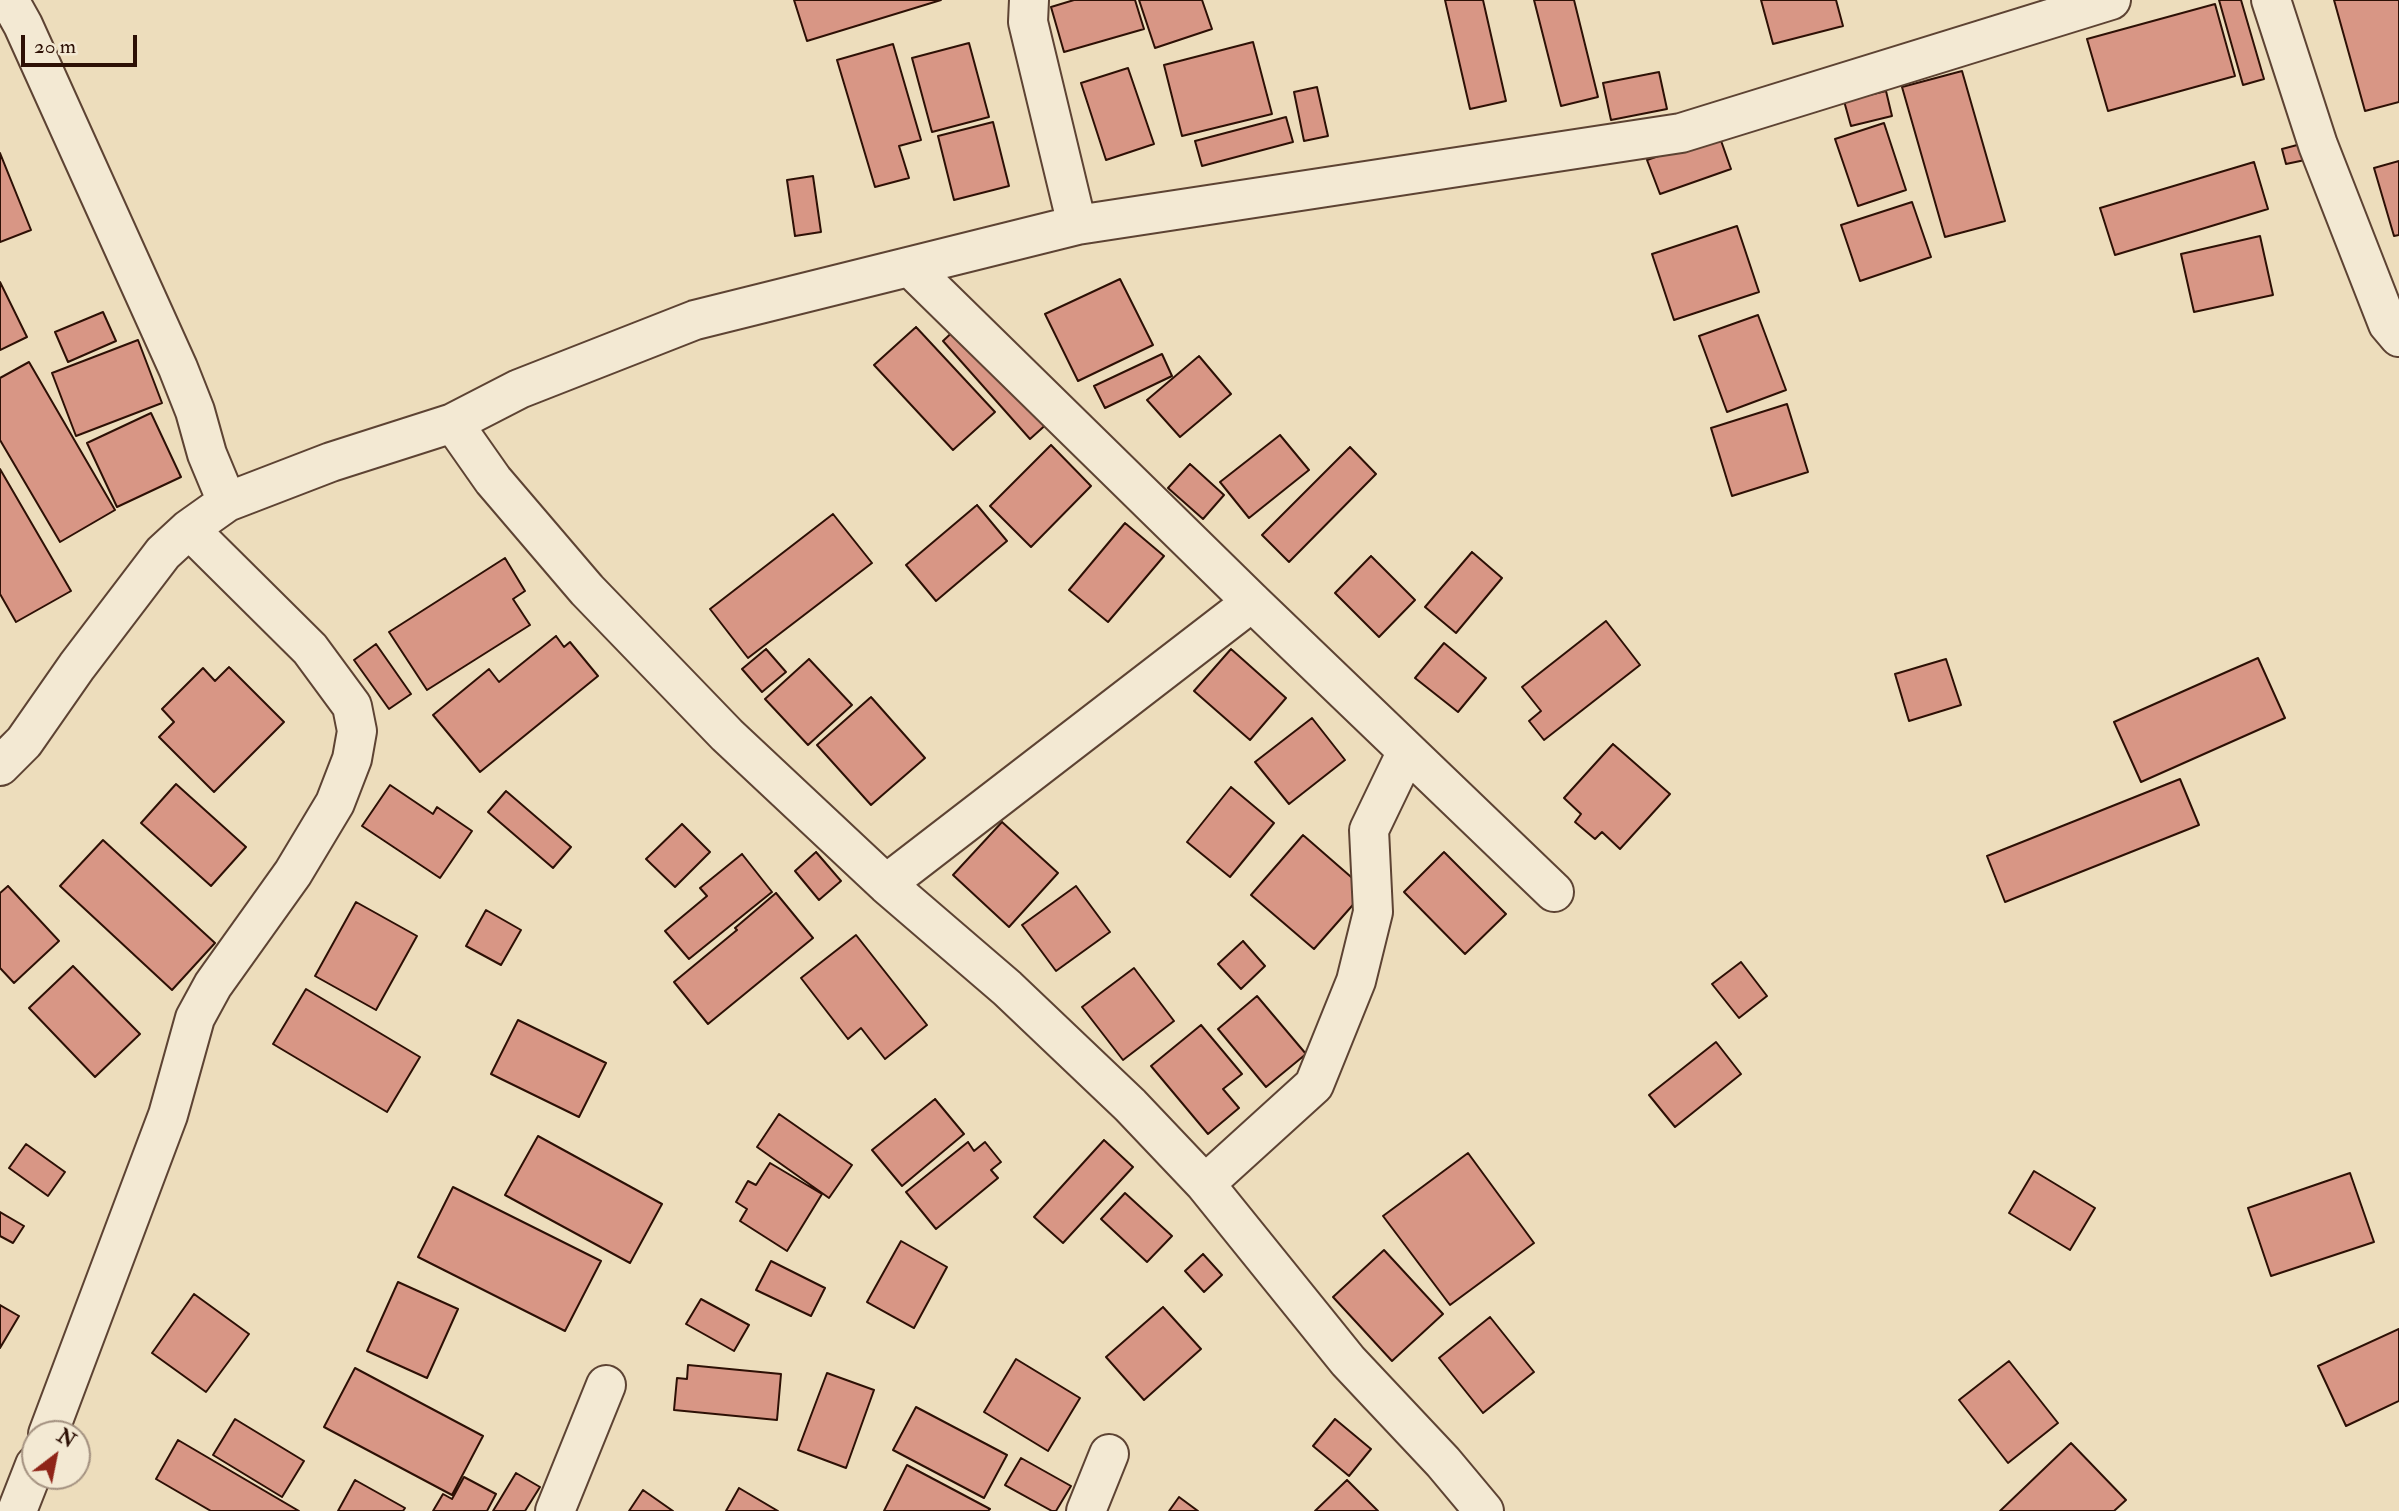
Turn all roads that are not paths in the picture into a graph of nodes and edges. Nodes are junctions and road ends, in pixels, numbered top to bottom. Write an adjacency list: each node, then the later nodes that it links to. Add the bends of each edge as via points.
1 (9, 0): 9 (street, via 178,368)
2 (1029, 0): 5 (street, via 1028,22)
3 (2111, 0): 5 (street, via 1681,133)
4 (2271, 0): 7 (street, via 2318,145 2388,324)
5 (1077, 225): 6 (street)
6 (910, 267): 8 (street, via 695,320 519,389); 11 (street)
7 (2399, 337)
8 (453, 423): 9 (street); 14 (street, via 492,480 587,590 727,735)
9 (227, 502): 10 (street)
10 (189, 529): 13 (street, via 163,553 24,742); 18 (street, via 310,649 352,706 357,731 335,803 195,1018 169,1115)
11 (1252, 602): 12 (street); 14 (street)
12 (1407, 751): 15 (street); 16 (street, via 1369,830 1373,912 1356,981 1314,1085)
13 (0, 766)
14 (886, 884): 16 (street, via 1007,988)
15 (1554, 891)
16 (1205, 1184): 24 (street, via 1348,1362)
17 (606, 1385): 22 (street)
18 (53, 1420)
19 (1109, 1454): 23 (street)
20 (25, 1490): 21 (street)
21 (17, 1511)
22 (555, 1511)
23 (1086, 1511)
24 (1484, 1511)

